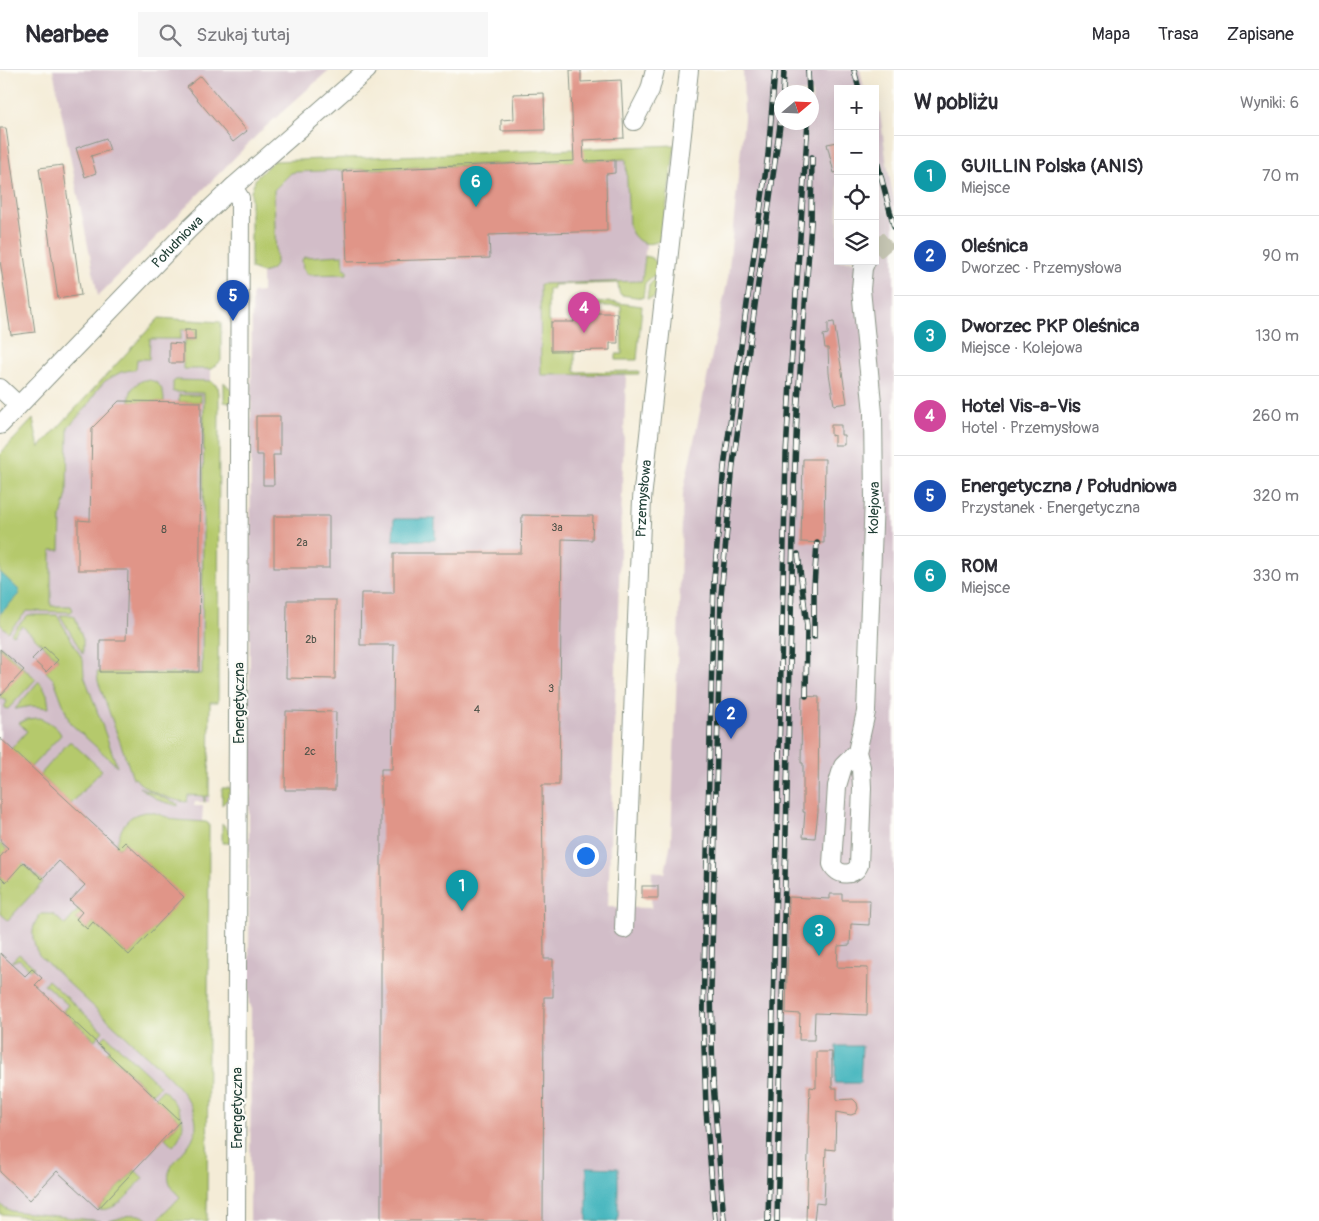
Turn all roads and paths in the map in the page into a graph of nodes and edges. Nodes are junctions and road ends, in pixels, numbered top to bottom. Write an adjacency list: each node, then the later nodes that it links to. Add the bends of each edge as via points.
1 (367, 70): 5 (street, Południowa)
2 (655, 70): 4 (street, via 650,90)
3 (689, 70): 11 (street, Przemysłowa, via 642,499)
4 (634, 120)
5 (233, 187): 8 (street, Południowa); 12 (street, Energetyczna, via 240,198)
6 (864, 265): 10 (street, Kolejowa, via 861,289 873,413 874,498 866,712)
7 (0, 388): 8 (street)
8 (18, 405): 9 (street, Południowa)
9 (0, 425)
10 (857, 752): 10 (street, Kolejowa, via 844,766 836,792 832,864 838,872 853,873 859,866 862,788)
11 (624, 929)
12 (236, 1221)

